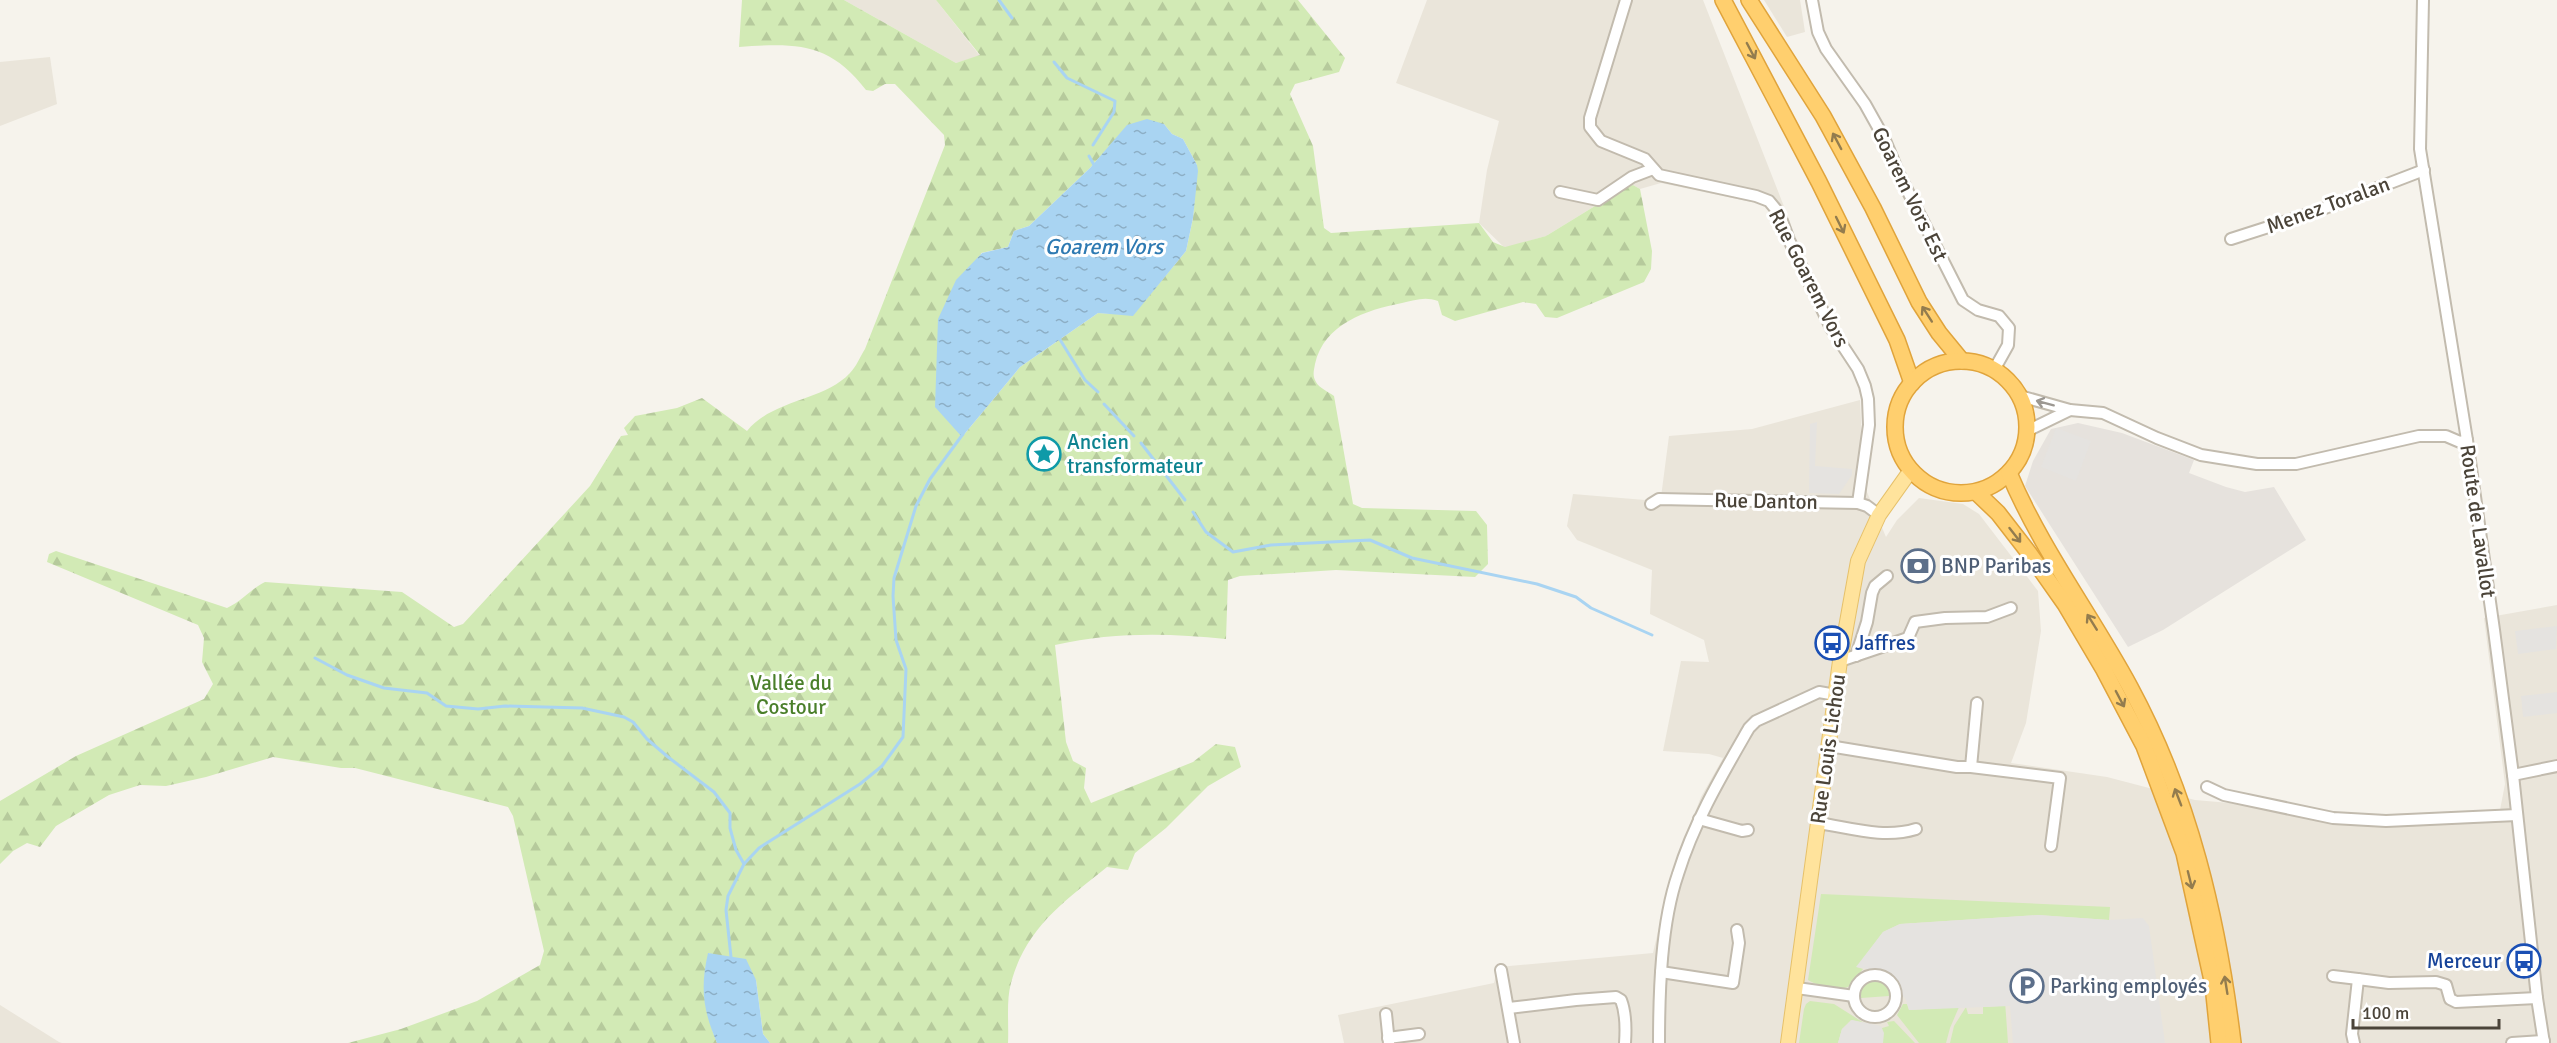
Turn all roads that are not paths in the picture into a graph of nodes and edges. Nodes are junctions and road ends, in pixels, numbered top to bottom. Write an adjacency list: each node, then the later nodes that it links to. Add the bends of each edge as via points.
1 (1626, 0): 6 (street, Rue Goarem Vors, via 1590,127 1601,141 1645,159)
2 (1723, 0): 12 (highway, one-way to 12, via 1897,340)
3 (1749, 0): 10 (highway, one-way to 3, via 1919,302 1823,116)
4 (1812, 0): 11 (street, Goarem Vors Est, via 1818,32 1826,49 1884,138 1963,300 1978,310 1999,315 2009,328 2008,345)
5 (2423, 0): 7 (street, Route de Lavallot, via 2420,149)
6 (1653, 170): 8 (street, via 1632,177 1598,200); 20 (street, Rue Goarem Vors, via 1673,179 1756,196 1769,201 1779,213 1831,328 1865,386 1869,425)
7 (2424, 170): 9 (street, Menez Toralan); 16 (street, Route de Lavallot)
8 (1560, 192)
9 (2231, 239)
10 (1962, 361): 11 (highway); 12 (highway, via 1925,372)
11 (1994, 370): 13 (highway)
12 (1912, 383): 17 (highway, via 1899,408 1896,436)
13 (2020, 396): 14 (street, one-way to 13); 15 (highway)
14 (2070, 410): 15 (street); 16 (street, via 2103,413 2201,455 2257,464 2296,464 2419,436)
15 (2027, 431): 18 (highway, via 2022,454)
16 (2467, 440): 32 (street, Route de Lavallot)
17 (1911, 470): 19 (highway, via 1940,490); 22 (main road, Rue Louis Lichou)
18 (2009, 473): 19 (highway); 58 (highway, one-way to 18, via 2214,917 2196,845 2156,739 2104,641 2025,511)
19 (1976, 492): 57 (highway, one-way to 57, via 1998,513 2065,604 2144,746 2184,853 2213,985)
20 (1858, 502): 21 (street, Rue Danton, via 1659,500); 22 (street)
21 (1651, 504)
22 (1879, 515): 26 (main road, Rue Louis Lichou, via 1858,561)
23 (1887, 576): 25 (street, via 1872,593)
24 (2011, 608): 25 (street, via 1987,617 1916,622 1908,638)
25 (1856, 656): 26 (street)
26 (1840, 661): 27 (main road, Rue Louis Lichou)
27 (1836, 695): 29 (main road, Rue Louis Lichou); 35 (street, via 1819,692 1756,721)
28 (1977, 703): 30 (street)
29 (1829, 746): 30 (street); 36 (main road, Rue Louis Lichou)
30 (1971, 766): 39 (street, via 2060,778)
31 (2557, 766): 32 (street)
32 (2513, 775): 34 (street, Route de Lavallot)
33 (2207, 787): 34 (street, via 2224,795 2333,818 2386,821)
34 (2517, 814): 47 (street, Route de Lavallot)
35 (1699, 819): 38 (street); 42 (street, via 1677,874)
36 (1818, 823): 37 (street, via 1900,834); 45 (main road, Rue Louis Lichou)
37 (1916, 829)
38 (1748, 830)
39 (2051, 846)
40 (1737, 930): 42 (street, via 1733,983)
41 (1501, 970): 48 (street)
42 (1661, 972): 55 (street)
43 (2333, 976): 44 (street)
44 (2358, 979): 47 (street, via 2436,982 2446,985 2450,999 2456,1002); 59 (street)
45 (1797, 988): 46 (street); 56 (main road, Rue Louis Lichou)
46 (1854, 996): 46 (street, via 1863,1014 1877,1017 1890,1011 1896,994 1887,978 1874,974 1862,979)
47 (2537, 998): 52 (street, Route de Lavallot)
48 (1509, 1008): 53 (street); 54 (street, via 1616,997 1623,1005)
49 (1386, 1014): 51 (street)
50 (1419, 1034): 51 (street)
51 (1389, 1040)
52 (2544, 1042): 60 (street)
53 (1514, 1043)
54 (1625, 1043)
55 (1659, 1043)
56 (1788, 1043)
57 (2219, 1043)
58 (2233, 1043)
59 (2354, 1043)
60 (2512, 1043)

